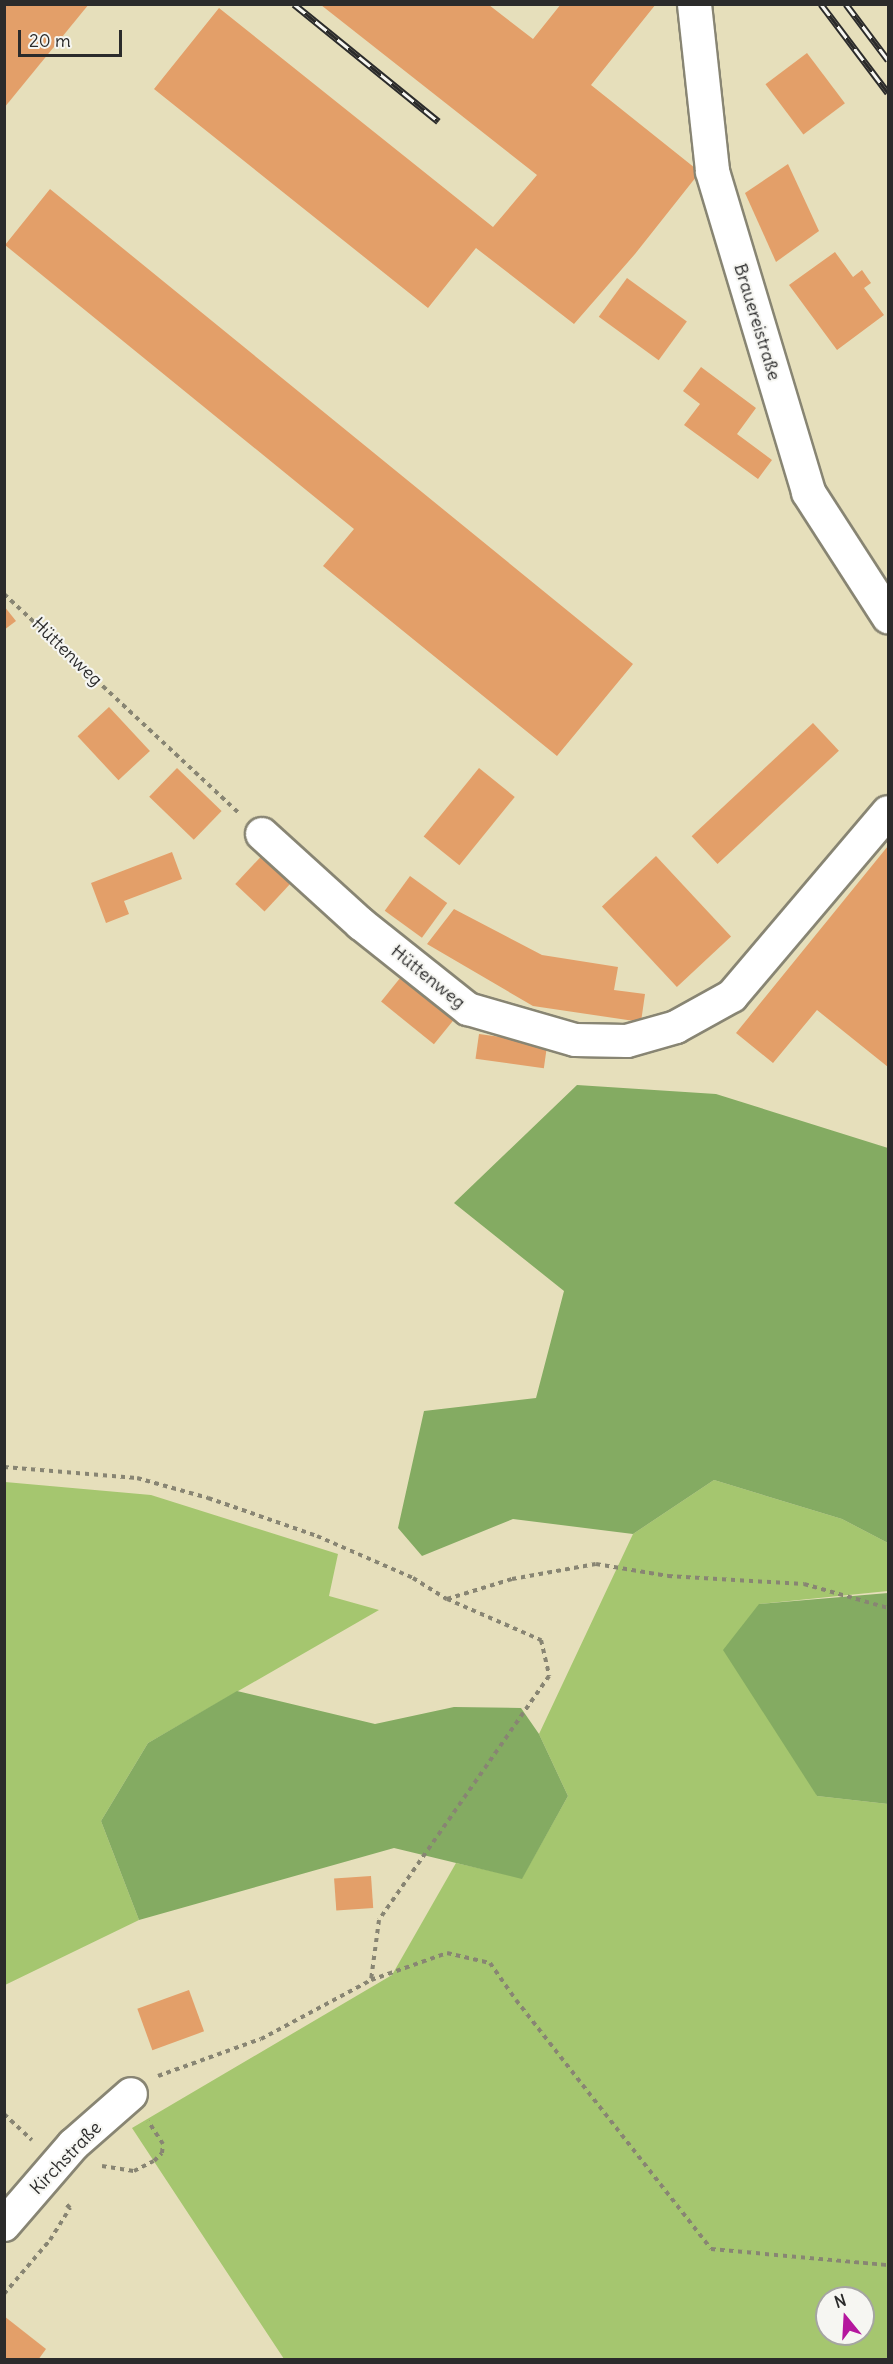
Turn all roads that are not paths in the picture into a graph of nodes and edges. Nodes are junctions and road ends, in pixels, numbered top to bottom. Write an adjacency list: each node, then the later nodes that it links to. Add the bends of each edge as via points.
1 (694, 4): 2 (street, Brauereistraße, via 712,171 808,492)
2 (888, 616)
3 (888, 812): 4 (street, Hüttenweg, via 732,996 676,1027 627,1041 575,1040 468,1010 361,924)
4 (262, 834)
5 (131, 2094): 6 (street, Kirchstraße, via 73,2145)
6 (4, 2225)

